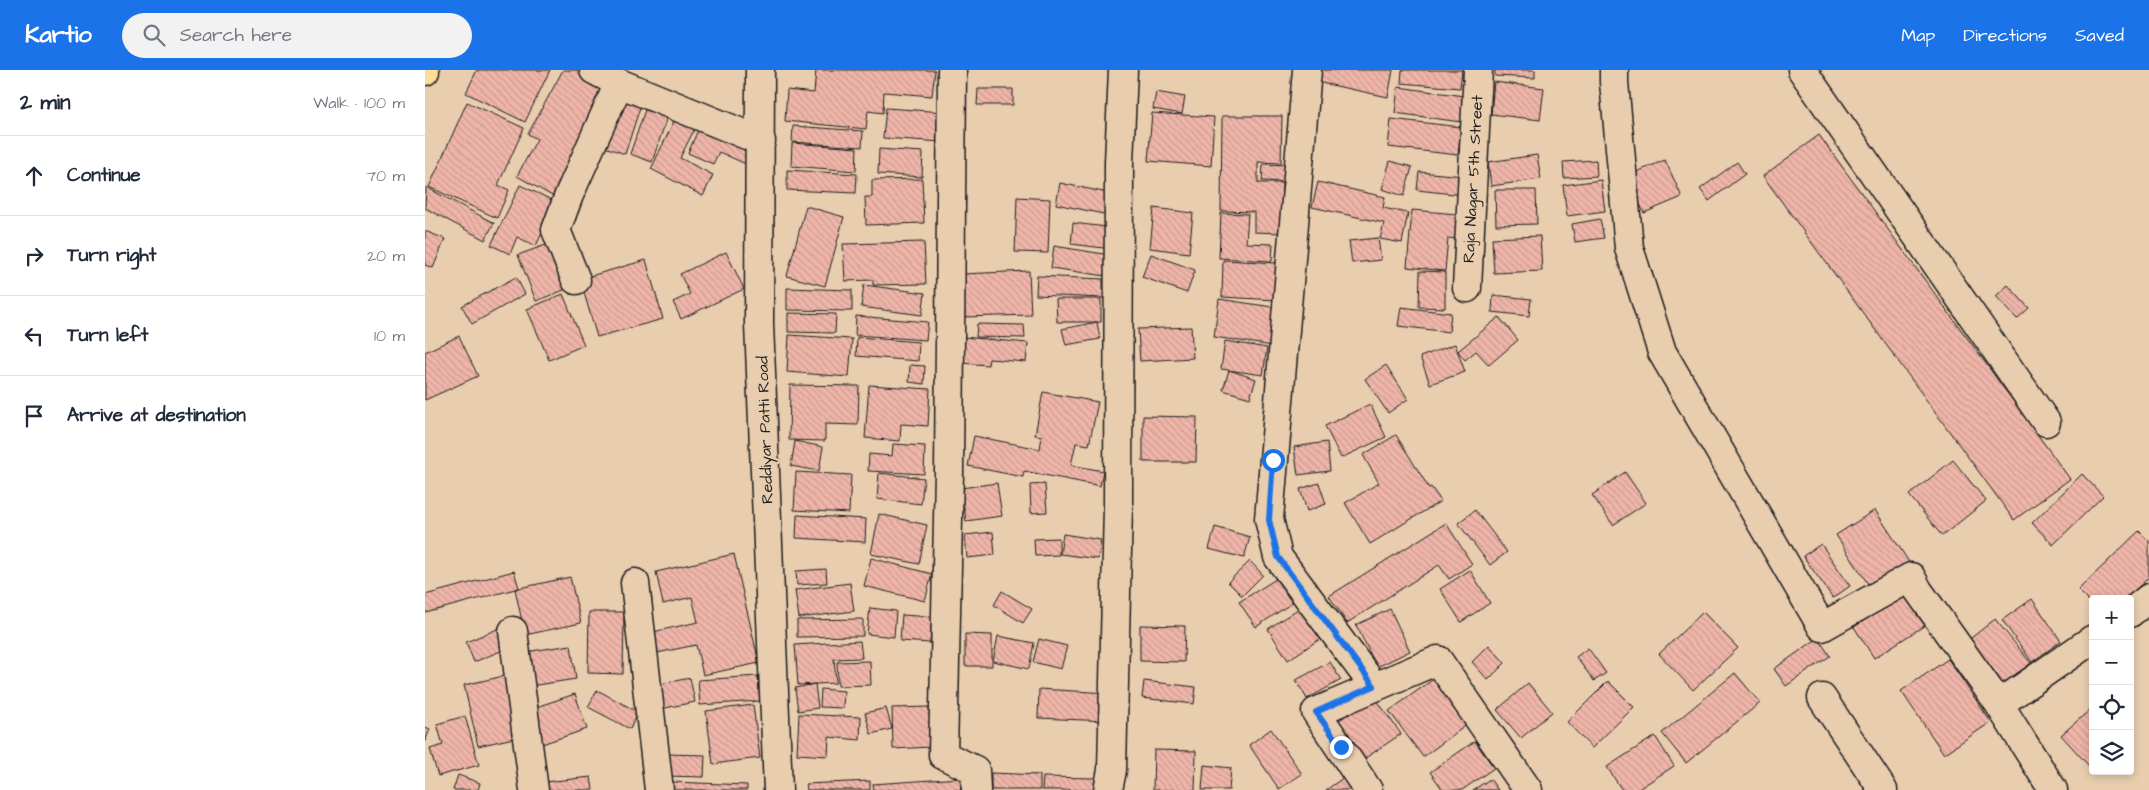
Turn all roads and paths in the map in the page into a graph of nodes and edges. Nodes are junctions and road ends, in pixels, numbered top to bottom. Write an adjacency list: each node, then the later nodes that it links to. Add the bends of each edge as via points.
1 (594, 70): 9 (street)
2 (760, 70): 10 (street, Reddiyar Patti Road)
3 (952, 70): 25 (street, via 943,755 975,770)
4 (1123, 70): 26 (street, via 1112,770)
5 (1307, 70): 19 (street, via 1269,520 1278,557)
6 (1478, 70): 12 (street, Raja Nagar 5th Street)
7 (1614, 70): 21 (street, via 1629,248 1662,352 1822,627 1911,577)
8 (1802, 70): 13 (street)
9 (619, 83): 10 (street); 11 (street, via 556,230)
10 (761, 141): 24 (street, Reddiyar Patti Road, via 759,324)
11 (576, 280)
12 (1467, 288)
13 (2046, 422)
14 (635, 583): 23 (street)
15 (2149, 598): 16 (street)
16 (2134, 610)
17 (513, 631): 22 (street)
18 (2092, 640): 21 (street)
19 (1374, 686): 27 (street, via 1316,712); 28 (street, via 1438,660)
20 (1822, 698): 29 (street)
21 (1999, 704): 30 (street)
22 (534, 790)
23 (659, 790)
24 (778, 790)
25 (976, 790)
26 (1107, 790)
27 (1368, 790)
28 (1528, 790)
29 (1883, 790)
30 (2053, 790)

